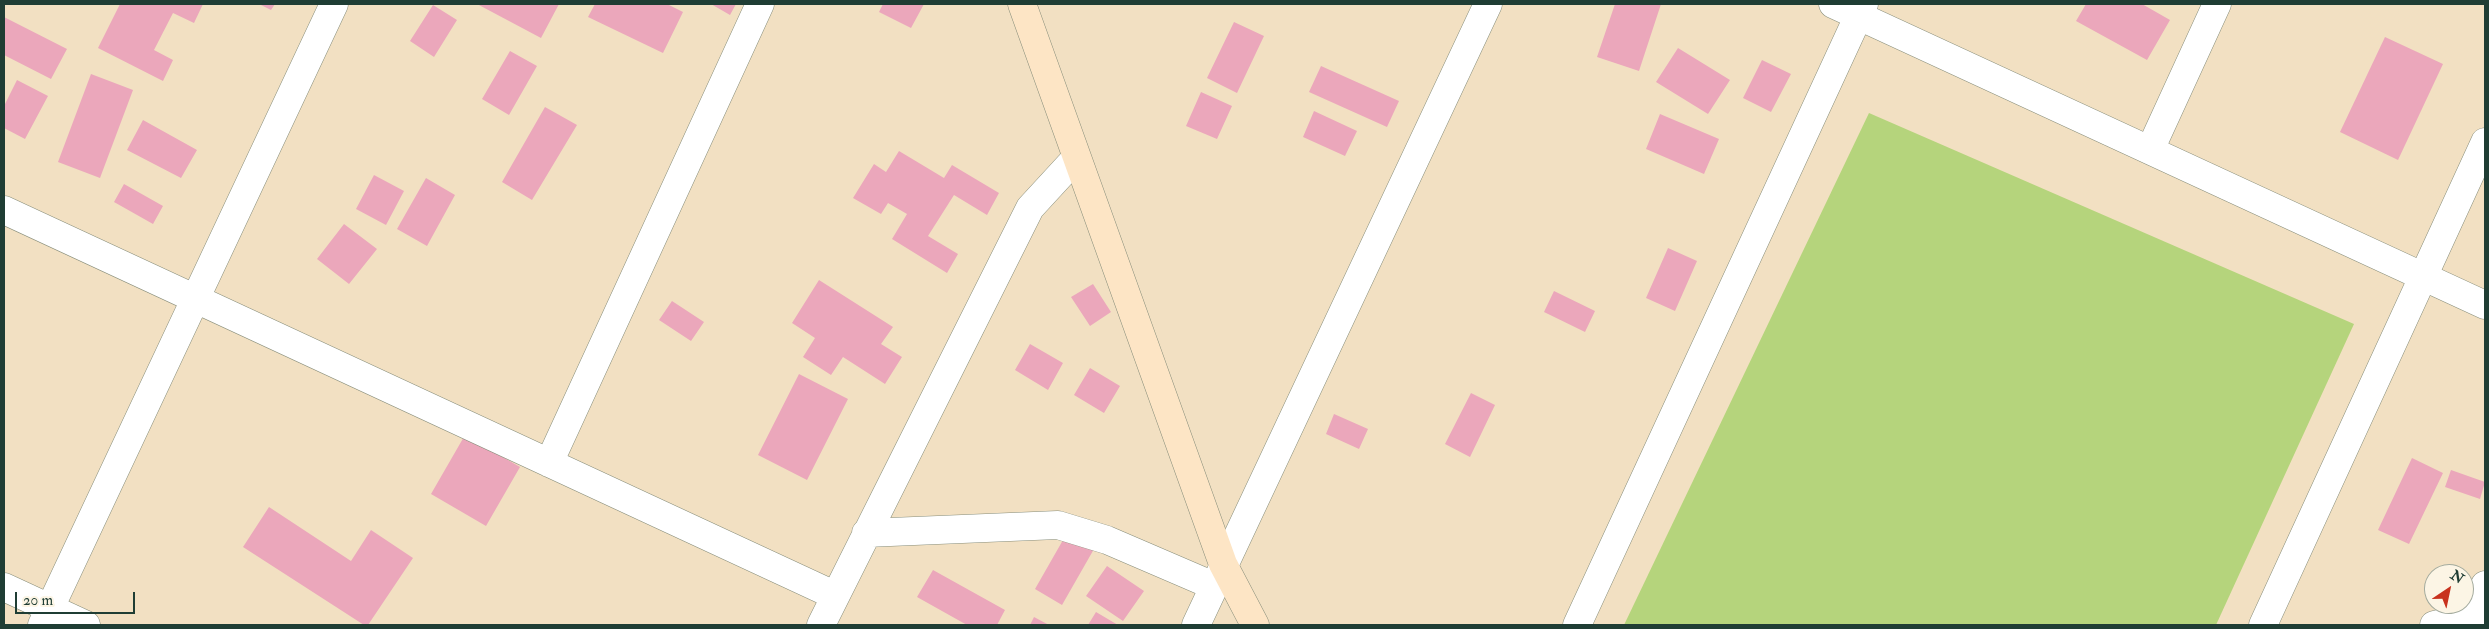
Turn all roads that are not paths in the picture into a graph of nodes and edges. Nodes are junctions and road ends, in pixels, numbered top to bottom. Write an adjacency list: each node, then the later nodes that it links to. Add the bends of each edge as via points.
1 (334, 4): 13 (street)
2 (760, 4): 15 (street)
3 (1022, 4): 10 (main road)
4 (1488, 4): 17 (street)
5 (1833, 4): 7 (street)
6 (2217, 4): 9 (street)
7 (1862, 10): 9 (street); 27 (street)
8 (2485, 142): 12 (street)
9 (2150, 150): 12 (street)
10 (1076, 158): 16 (street, via 1030,208); 17 (main road)
11 (4, 210): 13 (street)
12 (2424, 276): 14 (street); 28 (street)
13 (195, 299): 15 (street); 21 (street)
14 (2485, 305)
15 (549, 463): 20 (street)
16 (866, 533): 17 (street, via 1058,525); 20 (street)
17 (1218, 575): 25 (street); 26 (main road)
18 (2485, 585): 22 (street)
19 (4, 586): 21 (street)
20 (834, 595): 24 (street)
21 (46, 617): 23 (street)
22 (2478, 619): 29 (street)
23 (86, 625)
24 (821, 625)
25 (1196, 625)
26 (1255, 625)
27 (1577, 625)
28 (2263, 625)
29 (2434, 625)

